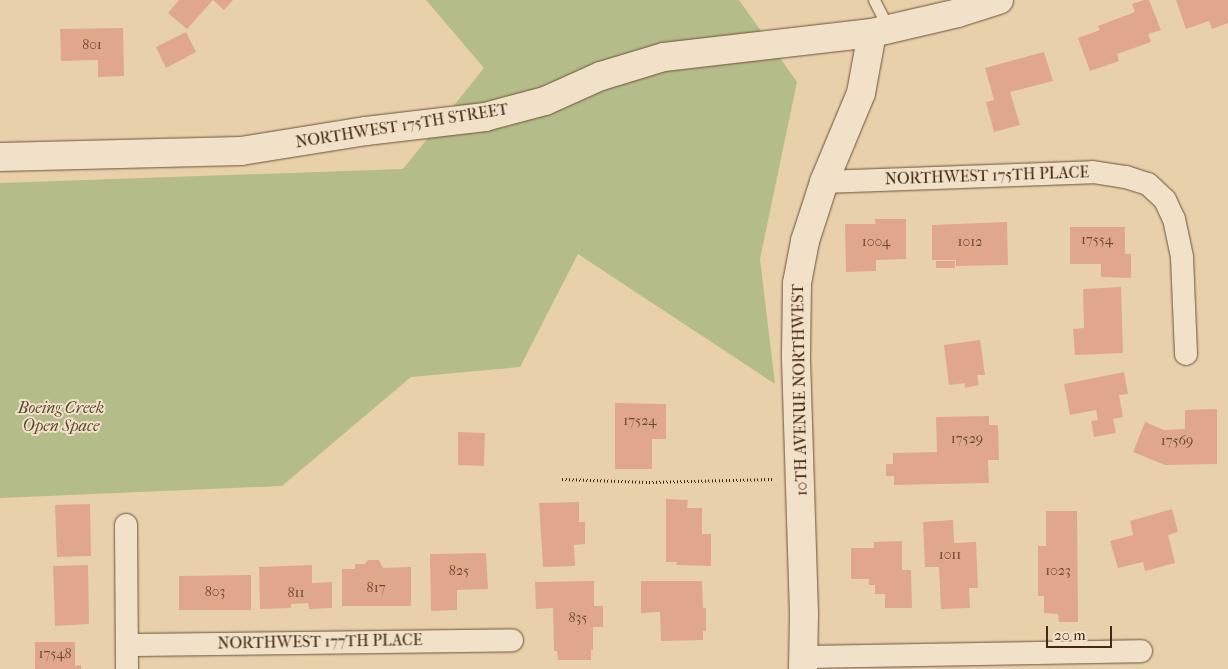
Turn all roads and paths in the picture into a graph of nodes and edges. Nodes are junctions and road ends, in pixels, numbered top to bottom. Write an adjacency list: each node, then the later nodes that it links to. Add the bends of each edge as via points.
1 (874, 0): 3 (lane)
2 (999, 0): 3 (street, NORTHWEST 175TH STREET)
3 (881, 31): 4 (street, NORTHWEST 175TH STREET, via 664,57 601,76 545,101 485,117 241,151); 5 (street, 10TH AVENUE NORTHWEST, via 861,93)
4 (0, 157)
5 (824, 182): 6 (street, NORTHWEST 175TH PLACE, via 1093,172 1148,184 1165,200 1174,219 1182,258); 8 (street, 10TH AVENUE NORTHWEST, via 805,241 797,283)
6 (1186, 354)
7 (562, 479): 8 (path, via 649,482)
8 (800, 479): 13 (street, 10TH AVENUE NORTHWEST)
9 (126, 525): 11 (street)
10 (512, 640): 11 (street, NORTHWEST 177TH PLACE)
11 (127, 645): 14 (street)
12 (1141, 651): 13 (street)
13 (803, 663)
14 (127, 669)

